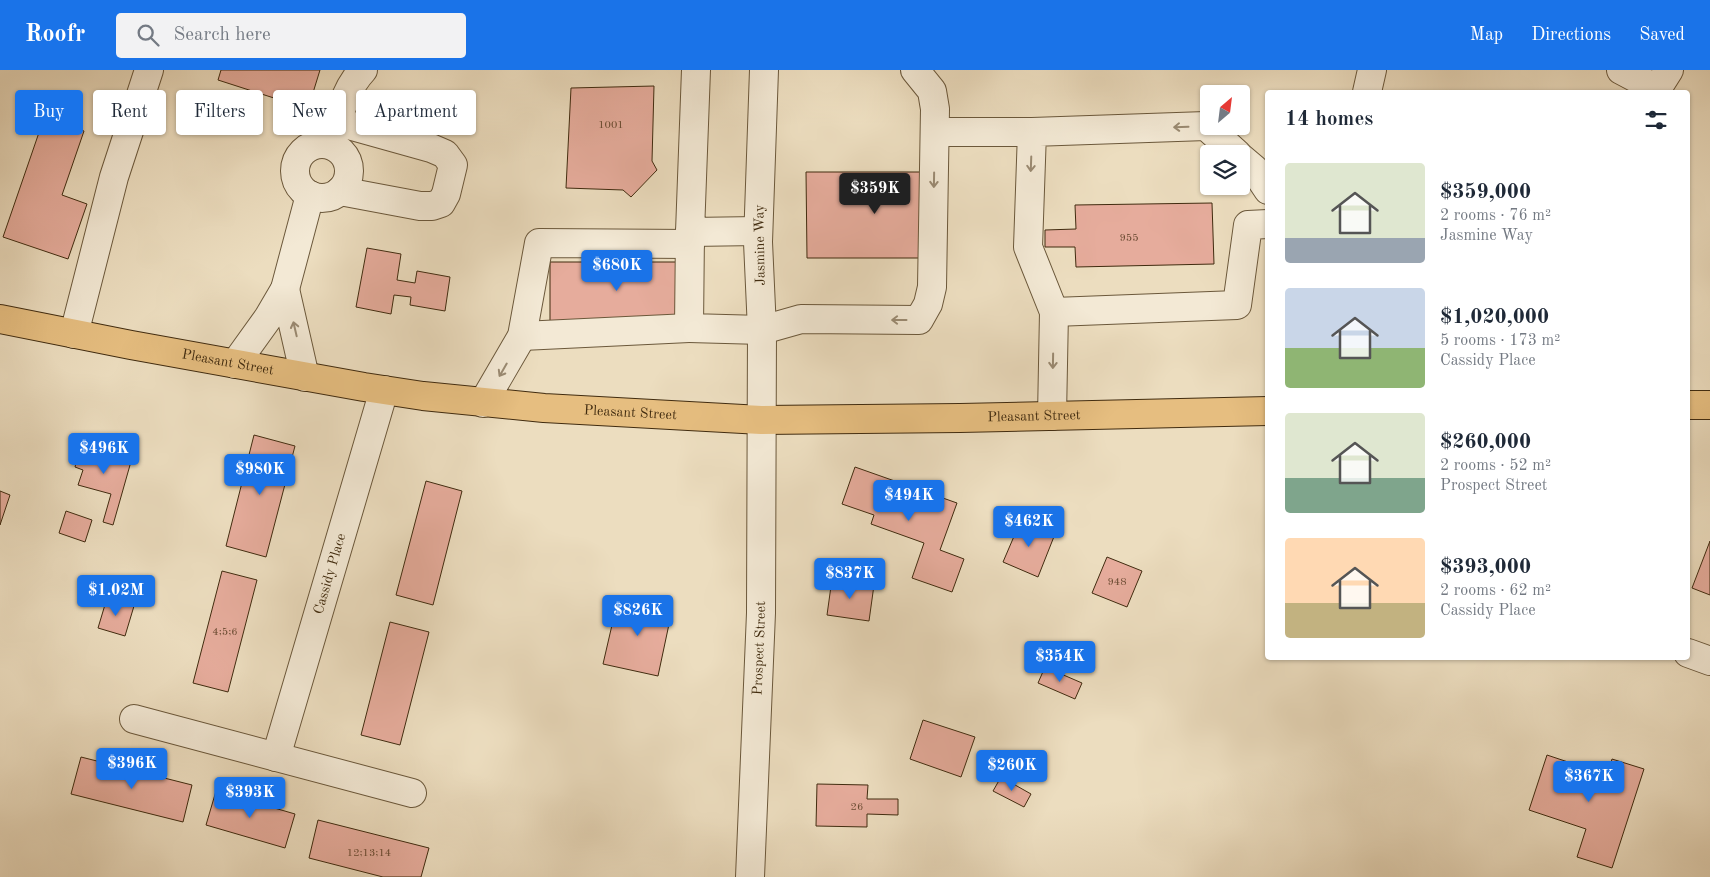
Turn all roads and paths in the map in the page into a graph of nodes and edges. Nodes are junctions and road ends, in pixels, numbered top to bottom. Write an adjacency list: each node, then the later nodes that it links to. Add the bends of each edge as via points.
1 (149, 70): 29 (street, via 114,177)
2 (363, 70): 10 (street)
3 (696, 70): 23 (street)
4 (764, 70): 22 (street, Jasmine Way)
5 (915, 70): 11 (street, via 932,91)
6 (1372, 70): 9 (street)
7 (1621, 70): 8 (street, via 1657,90)
8 (1669, 70)
9 (1367, 90)
10 (346, 95)
11 (935, 132): 12 (street); 28 (street, one-way to 28, via 932,287 928,304 919,320 801,319)
12 (1032, 132): 16 (street, one-way to 12, via 1206,126); 25 (street, one-way to 25, via 1028,247)
13 (331, 135): 20 (street, via 305,150 297,160 295,174 299,186)
14 (335, 135): 19 (street, via 348,166 348,179)
15 (346, 135): 19 (street, via 430,148 445,154 454,165 446,194 441,202 432,206)
16 (1227, 145)
17 (1250, 166): 18 (street)
18 (1265, 186)
19 (340, 191): 20 (street, via 320,198)
20 (310, 195): 24 (street)
21 (1265, 224): 25 (street, via 1248,225 1237,306)
22 (758, 231): 23 (street); 28 (street, Jasmine Way)
23 (690, 238): 27 (street); 30 (street, via 539,243)
24 (285, 289): 31 (street); 32 (street, one-way to 24)
25 (1054, 312): 38 (street, one-way to 38)
26 (0, 319): 29 (main road, Pleasant Street)
27 (689, 328): 28 (street); 30 (street)
28 (762, 330): 39 (street, Jasmine Way)
29 (74, 334): 31 (main road, Pleasant Street)
30 (522, 336): 34 (street, one-way to 34)
31 (235, 364): 32 (main road, Pleasant Street)
32 (305, 377): 33 (main road, Pleasant Street)
33 (384, 390): 34 (main road, Pleasant Street); 43 (street, Cassidy Place)
34 (483, 403): 39 (main road, Pleasant Street)
35 (1690, 405): 36 (main road)
36 (1710, 405)
37 (1265, 411): 38 (main road, Pleasant Street)
38 (1052, 416): 39 (main road, Pleasant Street)
39 (761, 420): 45 (street, Prospect Street, via 761,613)
40 (1690, 654): 41 (street)
41 (1710, 661)
42 (134, 719): 43 (street)
43 (276, 757): 44 (street)
44 (412, 793)
45 (750, 877)

